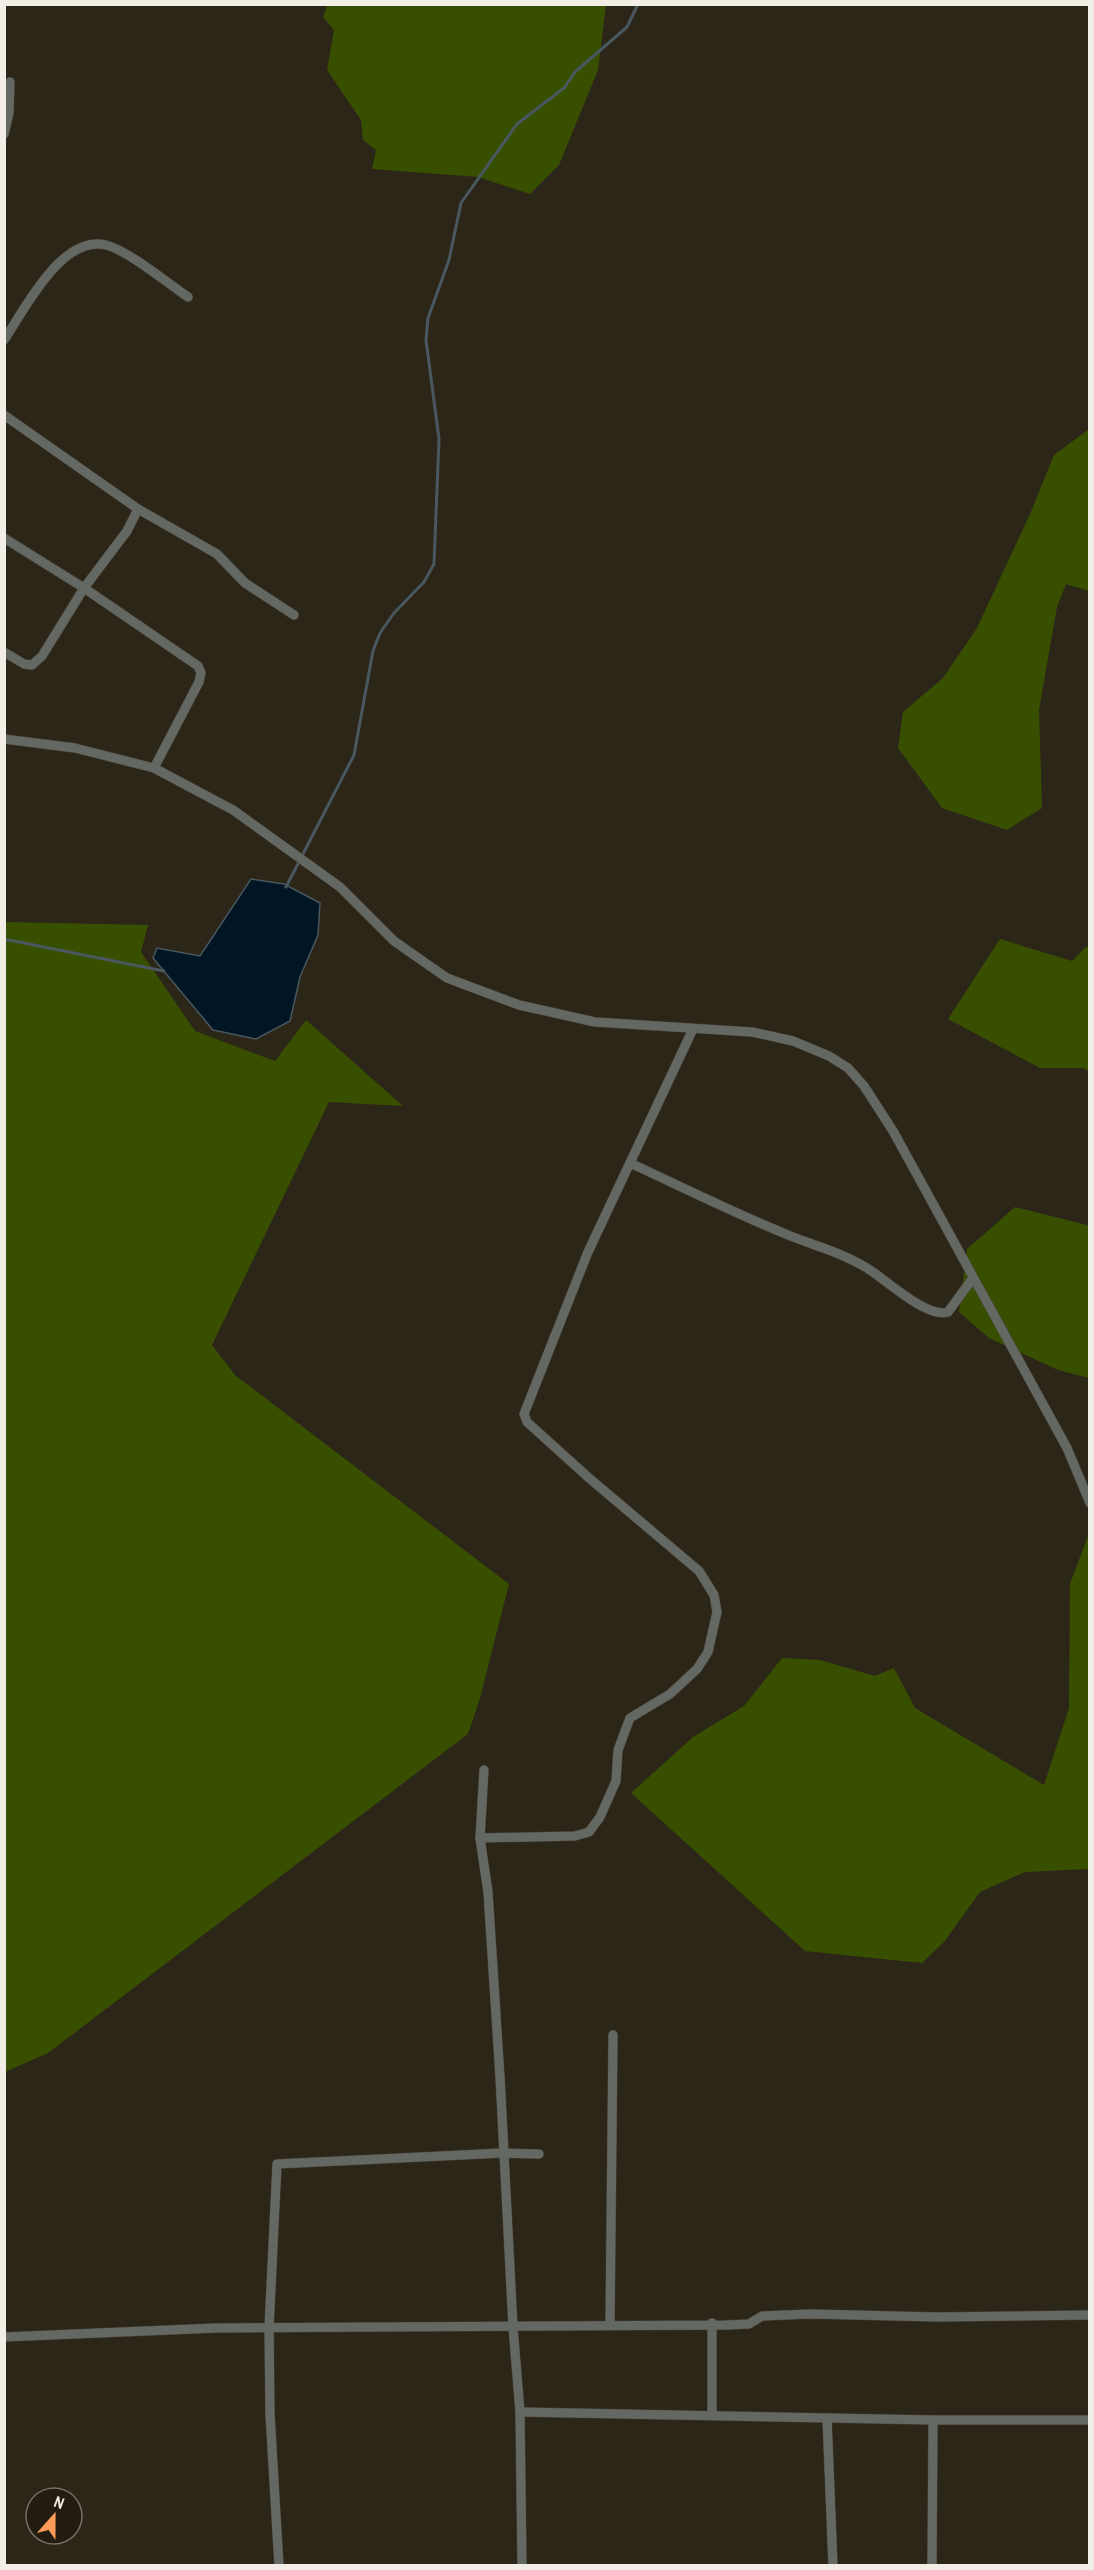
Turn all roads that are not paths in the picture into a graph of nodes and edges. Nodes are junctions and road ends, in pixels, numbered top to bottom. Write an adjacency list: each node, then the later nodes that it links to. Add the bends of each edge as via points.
1 (10, 82): 2 (street)
2 (4, 134)
3 (188, 297): 4 (street, via 123,253 107,245 88,244 70,253 49,273)
4 (4, 340)
5 (4, 415): 6 (street)
6 (138, 509): 8 (street, via 127,531); 9 (street, via 217,554 245,583)
7 (4, 538): 8 (street)
8 (84, 588): 10 (street, via 42,656 32,665); 12 (street, via 198,666 201,673)
9 (294, 615)
10 (4, 652)
11 (4, 739): 12 (street, via 75,748)
12 (154, 768): 13 (street, via 233,810 340,887 394,941 447,978 519,1005 584,1019)
13 (693, 1029): 14 (street); 15 (street, via 752,1032 793,1041 848,1068 877,1104)
14 (630, 1163): 15 (street, via 780,1232 850,1259 937,1313 948,1312); 18 (street, via 588,1252 524,1414 527,1422 588,1478 699,1571 714,1595 714,1631 708,1652 697,1669 670,1695 630,1718 618,1750 616,1781 589,1832 575,1836)
15 (974, 1278): 16 (street, via 1067,1448)
16 (1089, 1503)
17 (484, 1770): 18 (street)
18 (480, 1838): 20 (street, via 488,1892)
19 (613, 2035): 24 (street)
20 (503, 2153): 21 (street); 25 (street); 26 (street, via 277,2164)
21 (539, 2154)
22 (1089, 2315): 23 (street, via 810,2314 762,2316 749,2324)
23 (712, 2323): 24 (street); 29 (street)
24 (610, 2325): 25 (street)
25 (513, 2327): 26 (street); 28 (street)
26 (269, 2328): 27 (street); 33 (street)
27 (4, 2337)
28 (519, 2412): 29 (street); 34 (street)
29 (712, 2414): 30 (street)
30 (827, 2418): 31 (street); 35 (street)
31 (933, 2420): 32 (street); 36 (street)
32 (1089, 2420)
33 (279, 2565)
34 (522, 2565)
35 (832, 2565)
36 (932, 2565)

